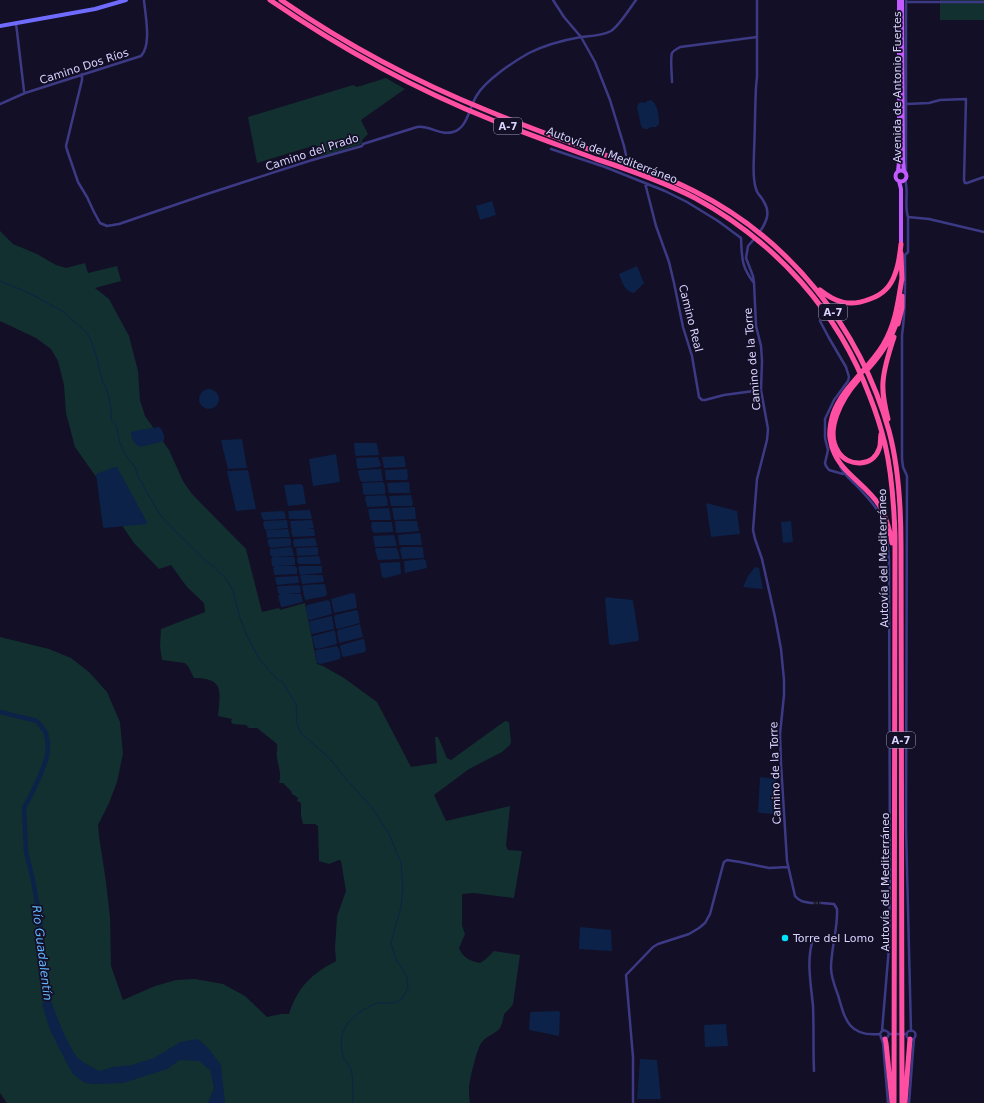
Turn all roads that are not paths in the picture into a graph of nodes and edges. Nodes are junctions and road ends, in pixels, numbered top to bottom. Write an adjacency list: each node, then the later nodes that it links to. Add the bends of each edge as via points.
1 (126, 0): 11 (main road, via 95,9)
2 (144, 0): 15 (street, Camino Dos Ríos, via 147,37 142,54)
3 (270, 0): 39 (highway, Autovía del Mediterráneo / A-7, via 324,35 399,78 492,120 643,175 718,211 755,238 787,267 817,300 837,329 857,366)
4 (281, 0): 35 (highway, Autovía del Mediterráneo / A-7, via 386,64 455,97 667,178 696,192 740,218)
5 (554, 0): 13 (street, via 564,18)
6 (636, 0): 13 (street, Camino del Prado, via 611,31)
7 (757, 0): 14 (street, Camino de la Torre)
8 (899, 0): 22 (main road, Avenida de Antonio Fuertes)
9 (905, 1): 10 (street); 19 (street, Avenida de Antonio Fuertes); 23 (main road, Avenida de Antonio Fuertes, via 902,156)
10 (984, 2)
11 (16, 23): 12 (main road); 17 (street)
12 (0, 26)
13 (580, 37): 15 (street, Camino del Prado, via 542,47 506,67 476,96 464,125 451,133 417,127 107,226 100,223 78,182 66,146); 21 (street, via 595,62 610,100)
14 (757, 37): 16 (street, via 676,49 672,57); 34 (street, Camino de la Torre, via 753,171 756,189 768,213 764,226 748,246 747,263)
15 (82, 74): 17 (street, Camino Dos Ríos)
16 (672, 82)
17 (25, 93): 18 (street, Camino Dos Ríos)
18 (0, 104)
19 (906, 104): 23 (street, Avenida de Antonio Fuertes); 24 (street, via 966,99 964,180 965,183)
20 (552, 149): 27 (street)
21 (626, 155)
22 (898, 171): 23 (main road); 26 (main road, via 895,175)
23 (905, 172): 25 (main road)
24 (984, 177)
25 (905, 180): 26 (main road); 28 (main road); 29 (street)
26 (898, 181): 28 (main road)
27 (646, 183): 34 (street, via 687,202 741,238 742,263); 38 (street, Camino Real, via 656,226 669,262 692,356 699,397 705,400)
28 (901, 189): 31 (main road)
29 (908, 217): 30 (street, via 929,219); 32 (street, via 908,248)
30 (984, 232)
31 (901, 244): 32 (main road); 35 (highway, via 898,267 892,281 874,298 862,303 845,303 831,298)
32 (903, 254): 33 (highway); 50 (street, via 906,300 902,335 902,445 906,476 906,828)
33 (902, 278): 36 (highway); 41 (highway, via 896,315 889,333 874,357 843,394 831,421 830,435)
34 (754, 283): 38 (street, Camino de la Torre, via 756,326 762,361)
35 (813, 284): 40 (highway, Autovía del Mediterráneo / A-7, via 839,320 863,363)
36 (902, 296): 39 (highway, via 898,318 888,343 849,392 837,413 834,436 838,453 854,463 871,460 880,448); 40 (highway, via 900,319 888,354 883,382)
37 (820, 321): 42 (street, via 846,366 849,376 825,419 828,450 825,463 829,470)
38 (761, 390): 46 (street, Camino de la Torre, via 768,429 757,479 753,530 775,617 781,655 784,695 780,734)
39 (881, 429): 45 (highway, Autovía del Mediterráneo / A-7, via 892,479)
40 (889, 432): 60 (highway, Autovía del Mediterráneo / A-7, via 899,487 901,517)
41 (839, 462): 42 (street); 43 (highway)
42 (835, 471): 43 (street); 43 (street)
43 (844, 471): 44 (highway)
44 (855, 481): 45 (highway, via 878,504 883,513); 51 (street, via 881,516 887,538 890,871 889,947)
45 (894, 555): 59 (highway, Autovía del Mediterráneo / A-7)
46 (788, 867): 47 (street, Camino de la Torre, via 795,896 802,902); 57 (street, via 769,868 726,860 710,914 705,922 689,934 653,947 626,975 633,1057)
47 (812, 902)
48 (822, 903): 52 (street, via 834,904 837,909 831,972 845,1019 856,1030)
49 (813, 939): 56 (street, via 809,967 813,1007)
50 (911, 1030): 54 (street, via 908,1032); 54 (street, via 916,1036)
51 (882, 1031): 52 (street); 53 (street)
52 (879, 1034): 55 (street)
53 (890, 1034): 54 (street); 55 (street)
54 (909, 1037): 60 (highway); 61 (street)
55 (883, 1038): 58 (street); 59 (highway, via 886,1043)
56 (814, 1070)
57 (633, 1103)
58 (888, 1103)
59 (893, 1103)
60 (903, 1103)
61 (909, 1103)

